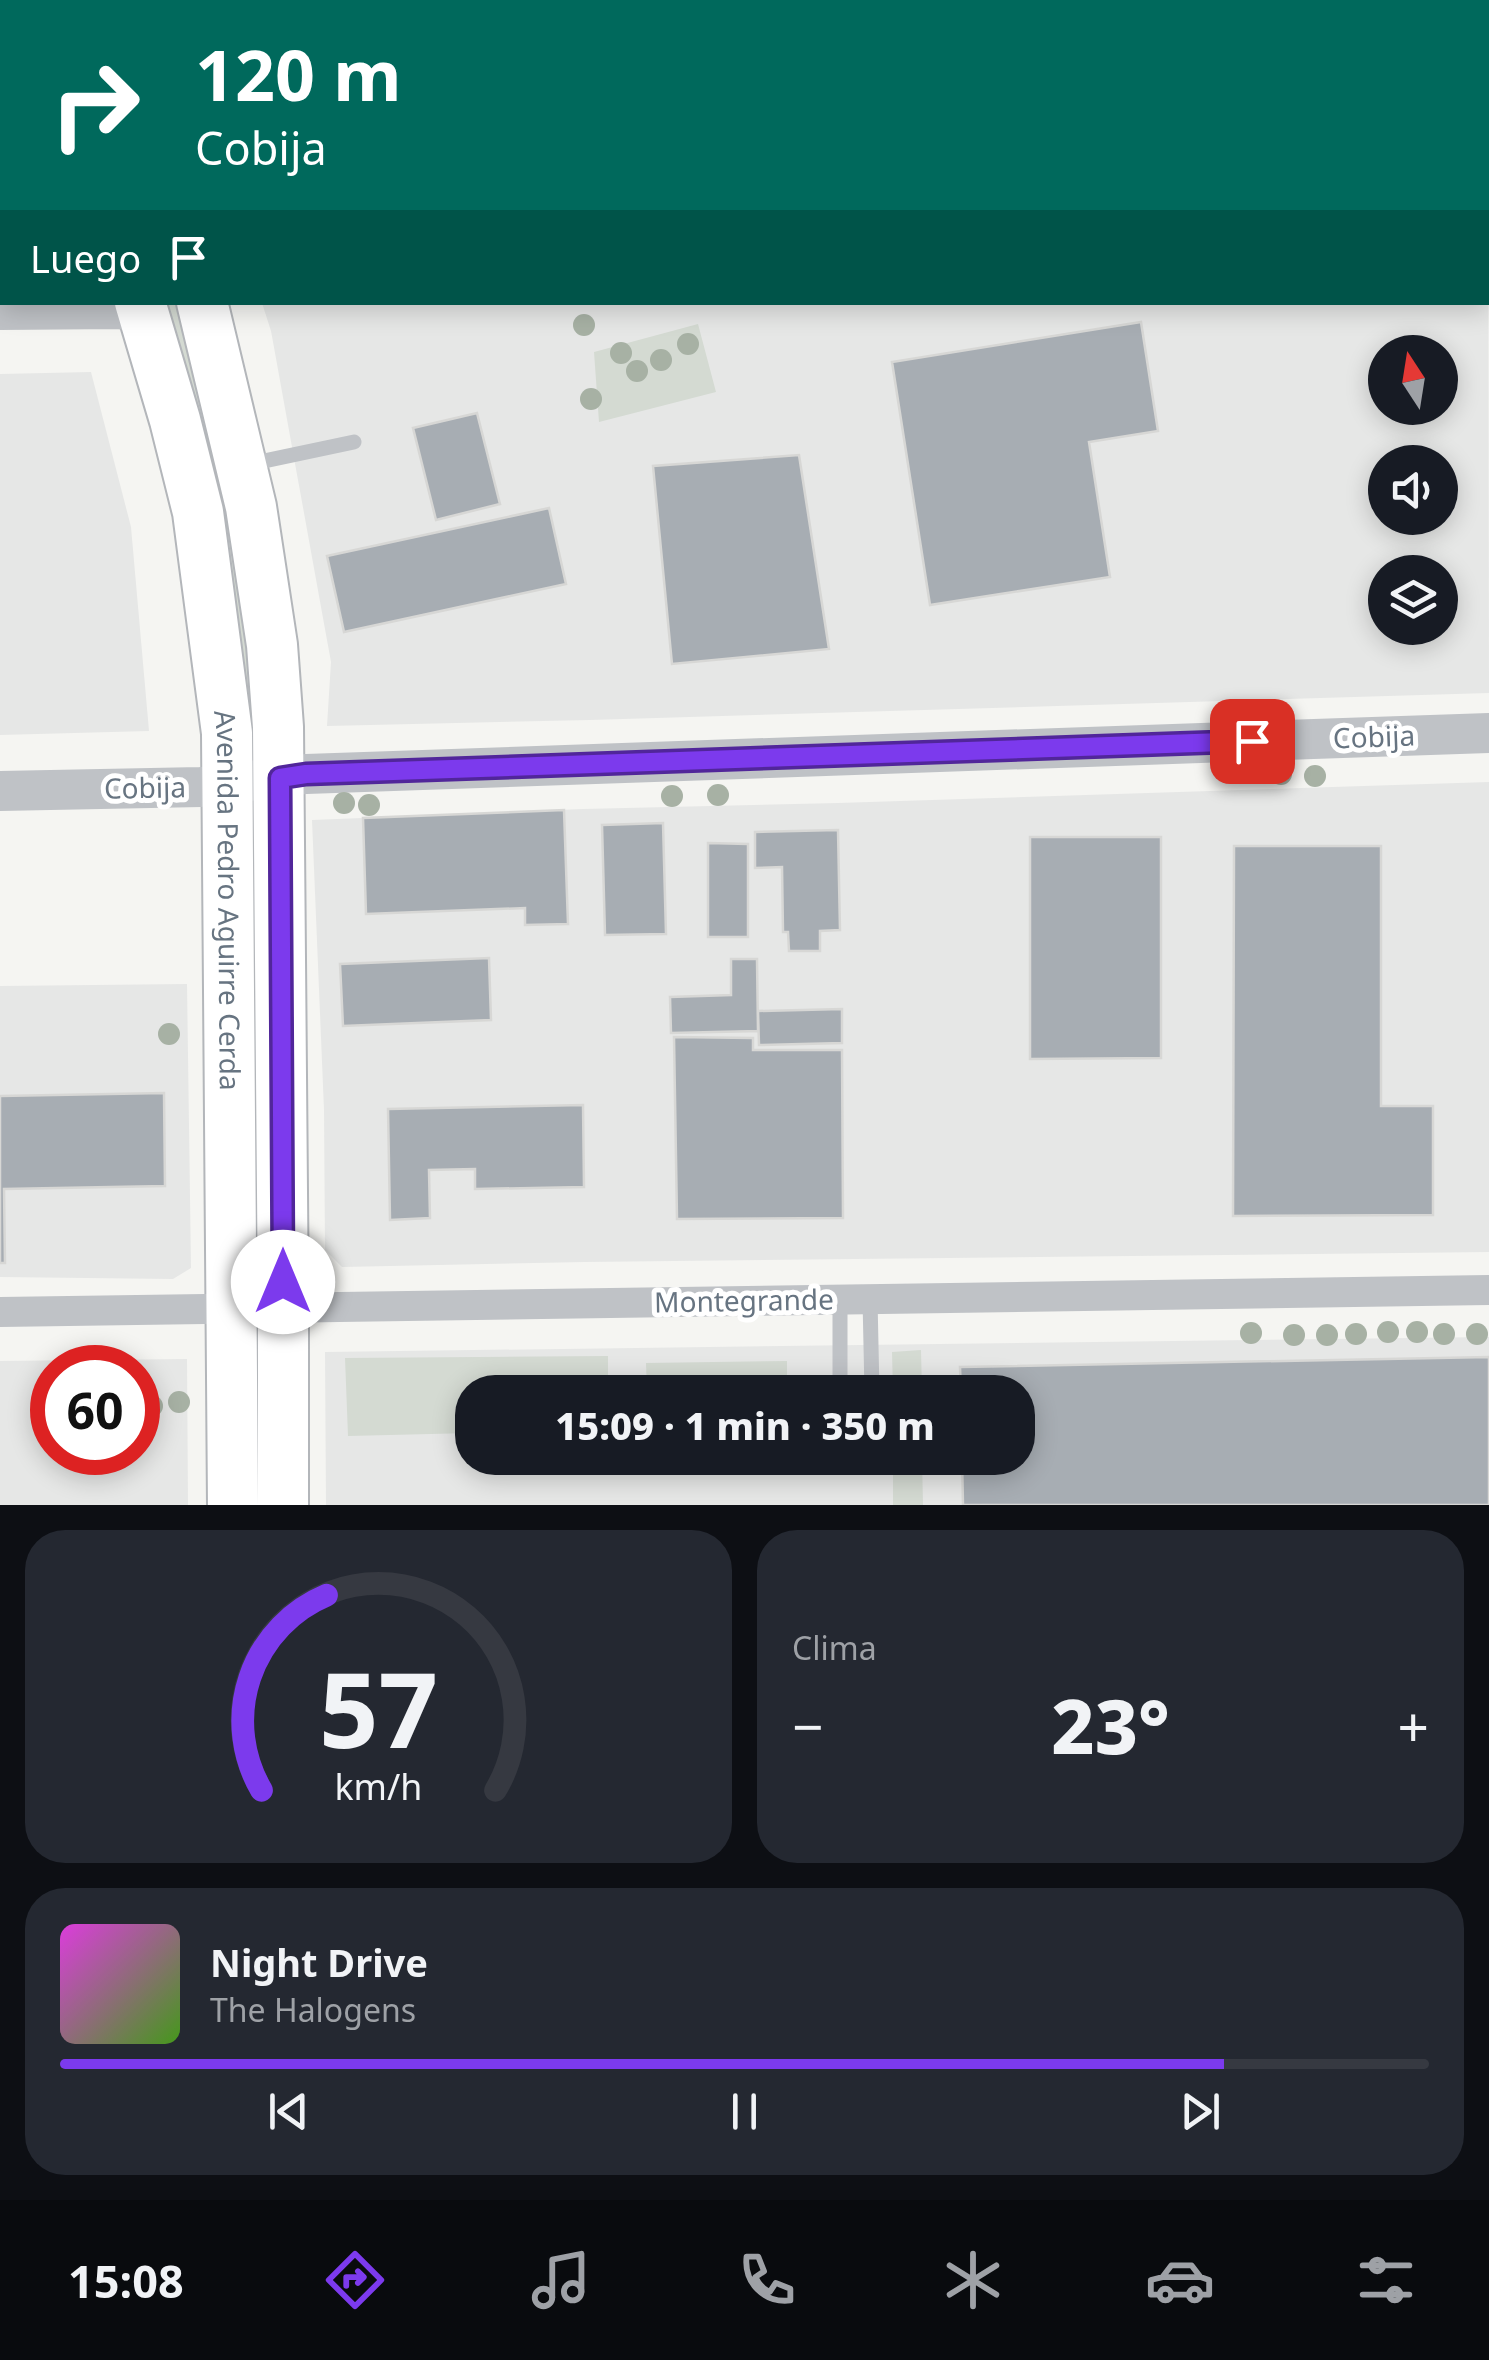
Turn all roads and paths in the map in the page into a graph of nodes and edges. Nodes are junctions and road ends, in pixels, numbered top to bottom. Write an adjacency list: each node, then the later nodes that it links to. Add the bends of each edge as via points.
1 (203, 305): 5 (main road, Avenida Pedro Aguirre Cerda)
2 (142, 310): 3 (street); 8 (main road, Avenida Pedro Aguirre Cerda, via 198,512)
3 (0, 315)
4 (354, 442): 5 (lane)
5 (241, 466): 7 (main road, Avenida Pedro Aguirre Cerda, via 272,644)
6 (1489, 733): 7 (street, Cobija)
7 (280, 778): 8 (street, Cobija); 12 (main road, Avenida Pedro Aguirre Cerda)
8 (229, 784): 9 (street, Cobija); 13 (main road, Avenida Pedro Aguirre Cerda)
9 (0, 791)
10 (1489, 1290): 11 (street, Montegrande)
11 (855, 1299): 12 (street, Montegrande); 15 (lane); 16 (lane)
12 (284, 1308): 13 (street, Montegrande); 18 (main road, Avenida Pedro Aguirre Cerda)
13 (231, 1309): 14 (street, Montegrande); 17 (main road, Avenida Pedro Aguirre Cerda)
14 (0, 1312)
15 (843, 1375)
16 (869, 1375)
17 (234, 1505)
18 (283, 1505)

